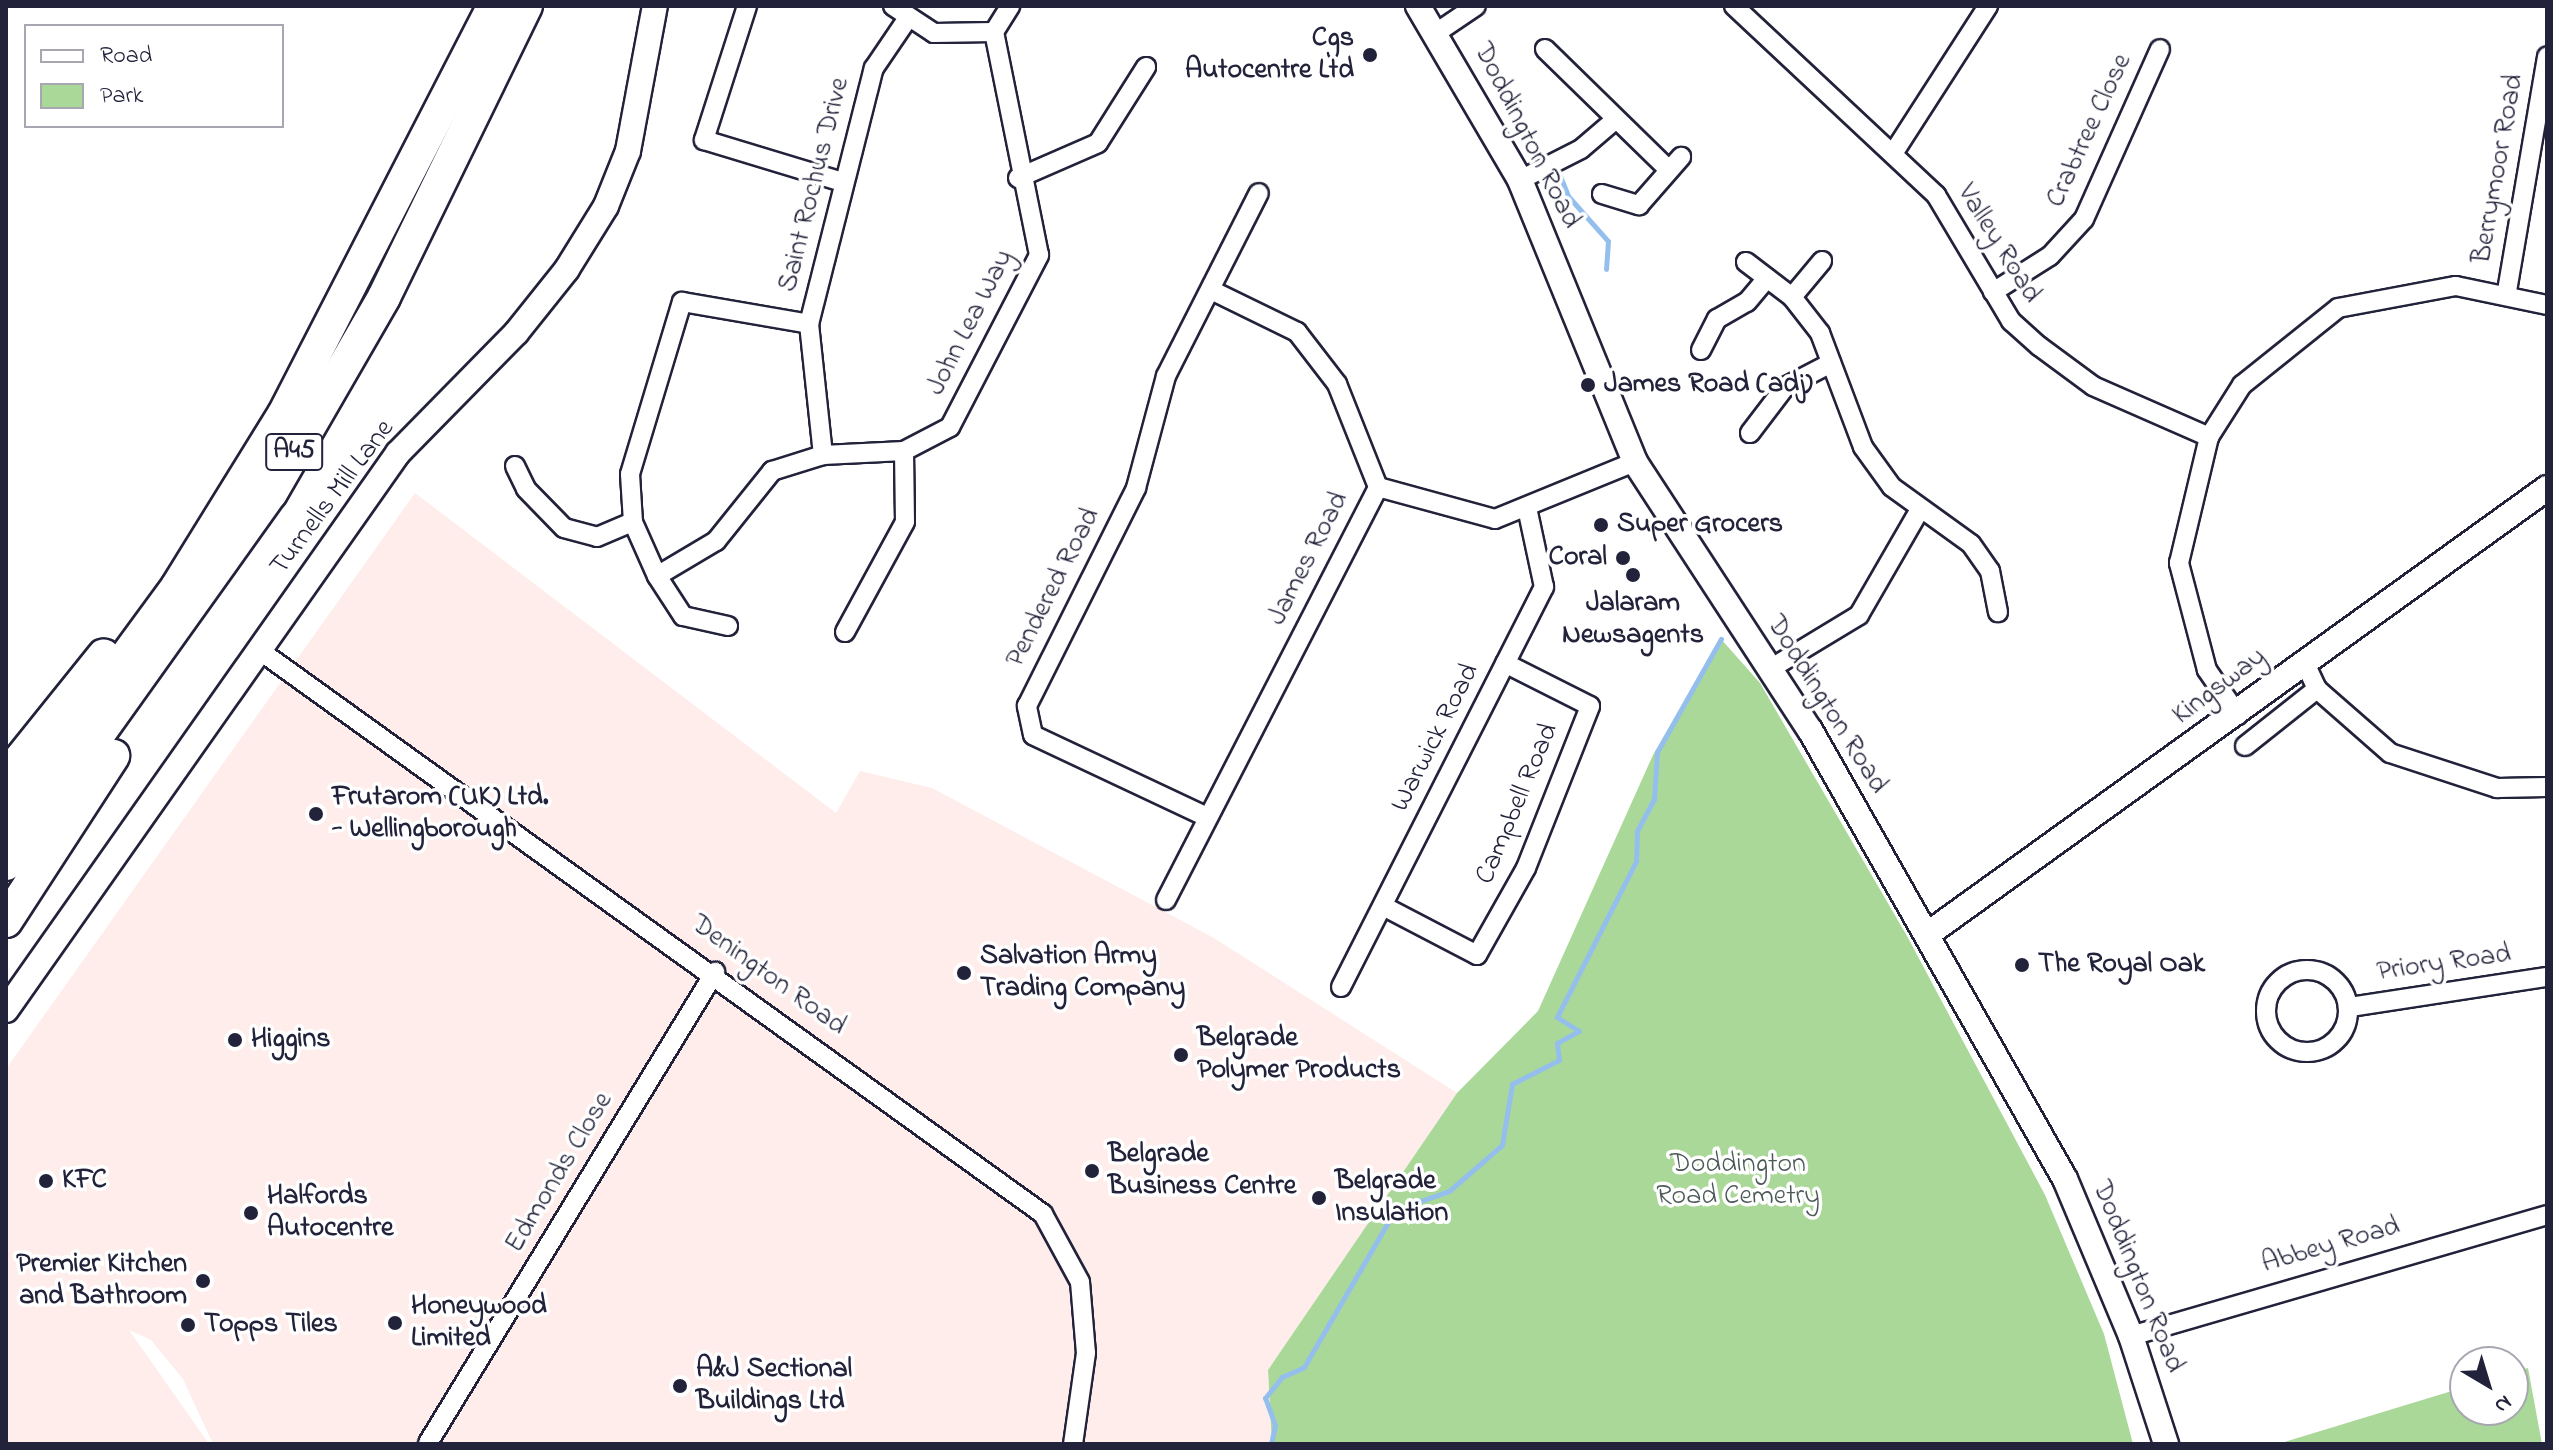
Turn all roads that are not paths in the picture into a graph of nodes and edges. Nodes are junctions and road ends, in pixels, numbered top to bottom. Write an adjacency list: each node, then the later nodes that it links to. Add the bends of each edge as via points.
1 (494, 6): 36 (highway, A45)
2 (526, 6): 45 (highway, A45, via 384,297)
3 (655, 6): 53 (street, Turnells Mill Lane, via 628,151 606,206 516,333 398,453)
4 (747, 6): 22 (street, via 704,140)
5 (893, 6): 11 (street)
6 (1010, 6): 12 (street)
7 (1418, 6): 13 (street, Doddington Road)
8 (1476, 6): 13 (street)
9 (1734, 6): 19 (street, Valley Road)
10 (1988, 6): 19 (street)
11 (906, 21): 12 (street, via 959,38); 22 (street, Saint Rochus Drive, via 874,68)
12 (994, 32): 20 (street, John Lea Way, via 1011,95)
13 (1436, 33): 21 (street, Doddington Road)
14 (1545, 49): 18 (street)
15 (2160, 49): 30 (street, Crabtree Close, via 2084,219 2050,256)
16 (2547, 56): 29 (street, Berrymoor Road)
17 (1146, 67): 20 (street, via 1091,149)
18 (1615, 120): 21 (street, via 1581,149); 24 (street, via 1674,163 1639,205)
19 (1894, 152): 30 (street, Valley Road, via 1936,195)
20 (1018, 178): 39 (street, John Lea Way, via 1039,255 950,427)
21 (1520, 180): 41 (street, Doddington Road)
22 (842, 182): 33 (street, Saint Rochus Drive)
23 (1259, 193): 28 (street, Pendered Road)
24 (1602, 194)
25 (1822, 261): 31 (street)
26 (1746, 262): 27 (street)
27 (1767, 278): 31 (street); 34 (street, via 1747,302 1717,319)
28 (1211, 290): 43 (street, via 1297,332 1337,384); 62 (street, Pendered Road, via 1166,376 1136,488 1027,706 1033,735)
29 (2507, 291): 32 (street); 38 (street, via 2456,286 2338,308 2242,385)
30 (1993, 292): 38 (street, Valley Road, via 2011,321 2093,386)
31 (1792, 297): 35 (street)
32 (2547, 305)
33 (809, 324): 40 (street, Saint Rochus Drive); 48 (street, Saint Rochus Drive, via 682,302 630,474)
34 (1701, 350)
35 (1831, 363): 37 (street, via 1785,387); 47 (street, via 1863,447)
36 (284, 414): 60 (highway, A45); 63 (highway, A45, via 177,587)
37 (1750, 433)
38 (2209, 437): 58 (street, via 2179,563 2207,670)
39 (904, 451): 40 (street, John Lea Way); 52 (street, via 905,522)
40 (823, 455): 49 (street, John Lea Way, via 772,471 716,541)
41 (1635, 462): 46 (street, James Road); 56 (street, Doddington Road)
42 (515, 466): 48 (street, via 526,489 564,528 597,537)
43 (1378, 487): 46 (street, James Road, via 1495,519); 62 (street, James Road)
44 (2547, 488): 54 (street, Kingsway)
45 (271, 493): 64 (highway, A45); 67 (highway, A45, via 172,665)
46 (1527, 508): 55 (street, Warwick Road, via 1544,587)
47 (1919, 511): 50 (street, via 1971,544 1990,571); 56 (street, via 1859,615)
48 (633, 522): 49 (street)
49 (657, 576): 51 (street, via 683,616)
50 (1998, 612)
51 (728, 626)
52 (845, 632)
53 (259, 650): 69 (street, Denington Road); 73 (street, Turnells Mill Lane)
54 (2304, 661): 57 (street); 58 (street, Kingsway)
55 (1505, 663): 66 (street, Warwick Road); 66 (street, Campbell Road, via 1590,706 1526,868 1477,955)
56 (1770, 669): 68 (street, Doddington Road)
57 (2317, 689): 59 (street); 61 (street, via 2390,753 2442,775 2497,788)
58 (2238, 715): 68 (street, Kingsway)
59 (2245, 746)
60 (6, 777)
61 (2547, 787)
62 (1207, 817): 65 (street, James Road)
63 (6, 820)
64 (6, 864)
65 (1166, 900)
66 (1383, 906): 71 (street, Warwick Road)
67 (6, 921)
68 (1928, 934): 75 (street, Doddington Road, via 2065,1179)
69 (715, 972): 76 (street, Edmonds Close); 77 (street, Denington Road, via 1043,1214 1080,1282 1086,1353)
70 (2547, 977): 72 (street, Priory Road)
71 (1341, 987)
72 (2350, 1007): 72 (street, Priory Road, via 2340,1039 2310,1055 2281,1046 2265,1021 2268,994 2291,972 2317,970 2338,982)
73 (6, 1010)
74 (2547, 1215): 75 (street, Abbey Road)
75 (2131, 1336): 78 (street, Doddington Road)
76 (428, 1443)
77 (1073, 1444)
78 (2166, 1444)

